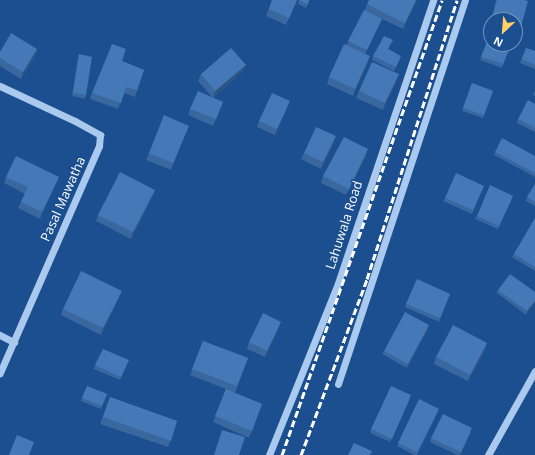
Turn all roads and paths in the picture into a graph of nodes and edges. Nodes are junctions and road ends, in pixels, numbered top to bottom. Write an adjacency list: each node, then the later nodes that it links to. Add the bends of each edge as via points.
1 (433, 0): 10 (street, Lahuwala Road, via 338,283)
2 (465, 0): 8 (street)
3 (0, 86): 5 (street, Pasal Mawatha, via 100,135 99,146)
4 (0, 334): 5 (street)
5 (14, 342): 7 (street, Pasal Mawatha)
6 (535, 371): 9 (street)
7 (0, 373)
8 (338, 384)
9 (532, 386): 11 (street)
10 (269, 455)
11 (488, 455)

